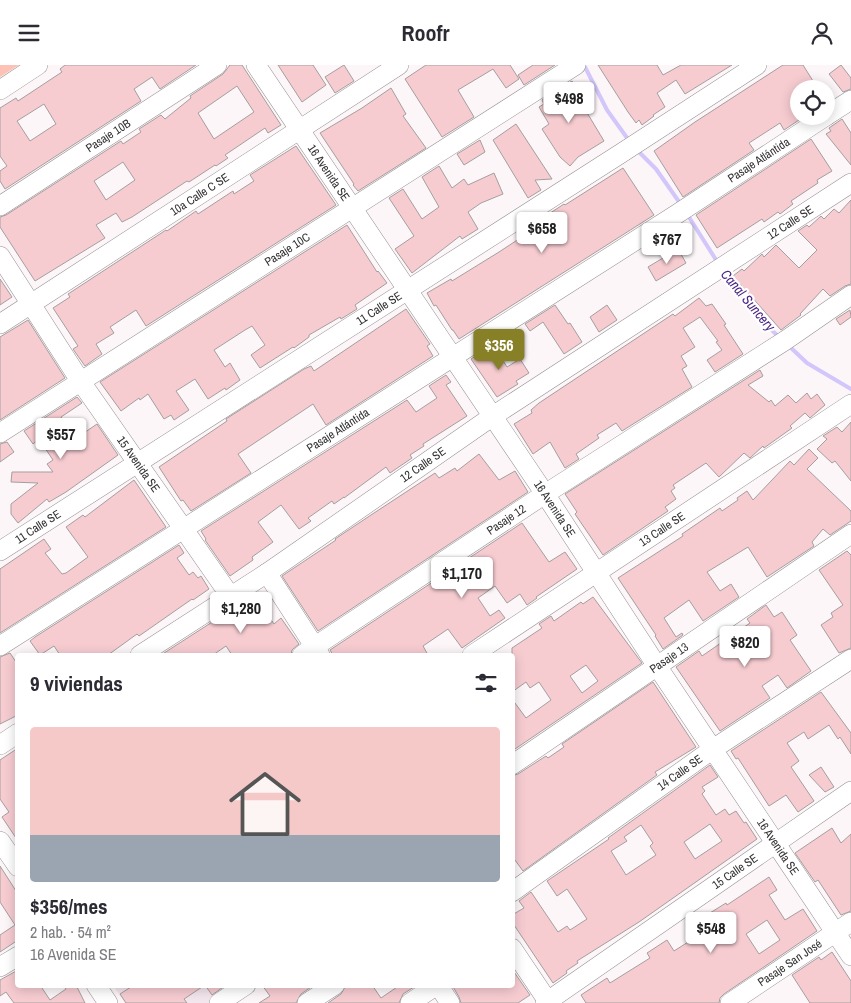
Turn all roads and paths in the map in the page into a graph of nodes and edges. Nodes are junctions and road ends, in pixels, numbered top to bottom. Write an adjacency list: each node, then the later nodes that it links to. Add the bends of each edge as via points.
1 (38, 65): 7 (street)
2 (217, 65): 13 (street, Pasaje 10B)
3 (256, 65): 11 (street, 16 Avenida SE)
4 (398, 65): 11 (street, 10a Calle C SE)
5 (576, 65): 14 (street, Pasaje 10C)
6 (757, 65): 16 (street, 11 Calle SE)
7 (0, 90)
8 (851, 100): 9 (street, Pasaje Atlántida)
9 (835, 110)
10 (812, 125): 20 (street, Pasaje Atlántida)
11 (299, 130): 14 (street, 16 Avenida SE); 18 (street, 10a Calle C SE)
12 (851, 183): 23 (street, 12 Calle SE)
13 (0, 206)
14 (352, 209): 16 (street, 16 Avenida SE); 21 (street, Pasaje 10C)
15 (0, 256): 18 (street, 15 Avenida SE)
16 (409, 289): 20 (street, 16 Avenida SE); 25 (street, 11 Calle SE)
17 (851, 295): 26 (street, Pasaje 12)
18 (31, 304): 19 (street, 10a Calle C SE); 21 (street, 15 Avenida SE)
19 (0, 324)
20 (452, 357): 23 (street, 16 Avenida SE); 27 (street, Pasaje Atlántida)
21 (81, 382): 24 (street, Pasaje 10C); 25 (street, 15 Avenida SE)
22 (851, 404): 31 (street, 13 Calle SE)
23 (493, 417): 26 (street, 16 Avenida SE); 30 (street, 12 Calle SE)
24 (0, 433)
25 (138, 463): 27 (street, 15 Avenida SE); 29 (street, 11 Calle SE)
26 (545, 494): 31 (street, 16 Avenida SE); 34 (street, Pasaje 12)
27 (182, 530): 32 (street, 15 Avenida SE); 33 (street, Pasaje Atlántida)
28 (851, 534): 38 (street, Pasaje 13)
29 (0, 551)
30 (266, 573): 32 (street, 12 Calle SE); 34 (street)
31 (598, 573): 36 (street, 13 Calle SE); 38 (street, 16 Avenida SE)
32 (231, 597): 35 (street, 12 Calle SE)
33 (0, 646)
34 (312, 652)
35 (143, 653)
36 (475, 653)
37 (851, 659): 41 (street, 14 Calle SE)
38 (657, 666): 41 (street, 16 Avenida SE); 42 (street, Pasaje 13)
39 (15, 735): 40 (street)
40 (0, 745)
41 (713, 749): 44 (street, 16 Avenida SE); 47 (street, 14 Calle SE)
42 (515, 763)
43 (851, 791): 44 (street, 15 Calle SE)
44 (776, 843): 49 (street, 16 Avenida SE); 59 (street, 15 Calle SE)
45 (6, 846): 46 (street)
46 (15, 862)
47 (515, 890)
48 (851, 922): 49 (street, Pasaje San José)
49 (835, 933): 51 (street, 16 Avenida SE); 65 (street, Pasaje San José)
50 (515, 953): 59 (street)
51 (851, 956)
52 (15, 958): 53 (street)
53 (0, 967)
54 (98, 988): 60 (street)
55 (242, 988): 61 (street)
56 (330, 988): 62 (street)
57 (432, 988): 63 (street)
58 (439, 988): 64 (street)
59 (547, 1002)
60 (108, 1003)
61 (219, 1003)
62 (308, 1003)
63 (410, 1003)
64 (450, 1003)
65 (730, 1003)

